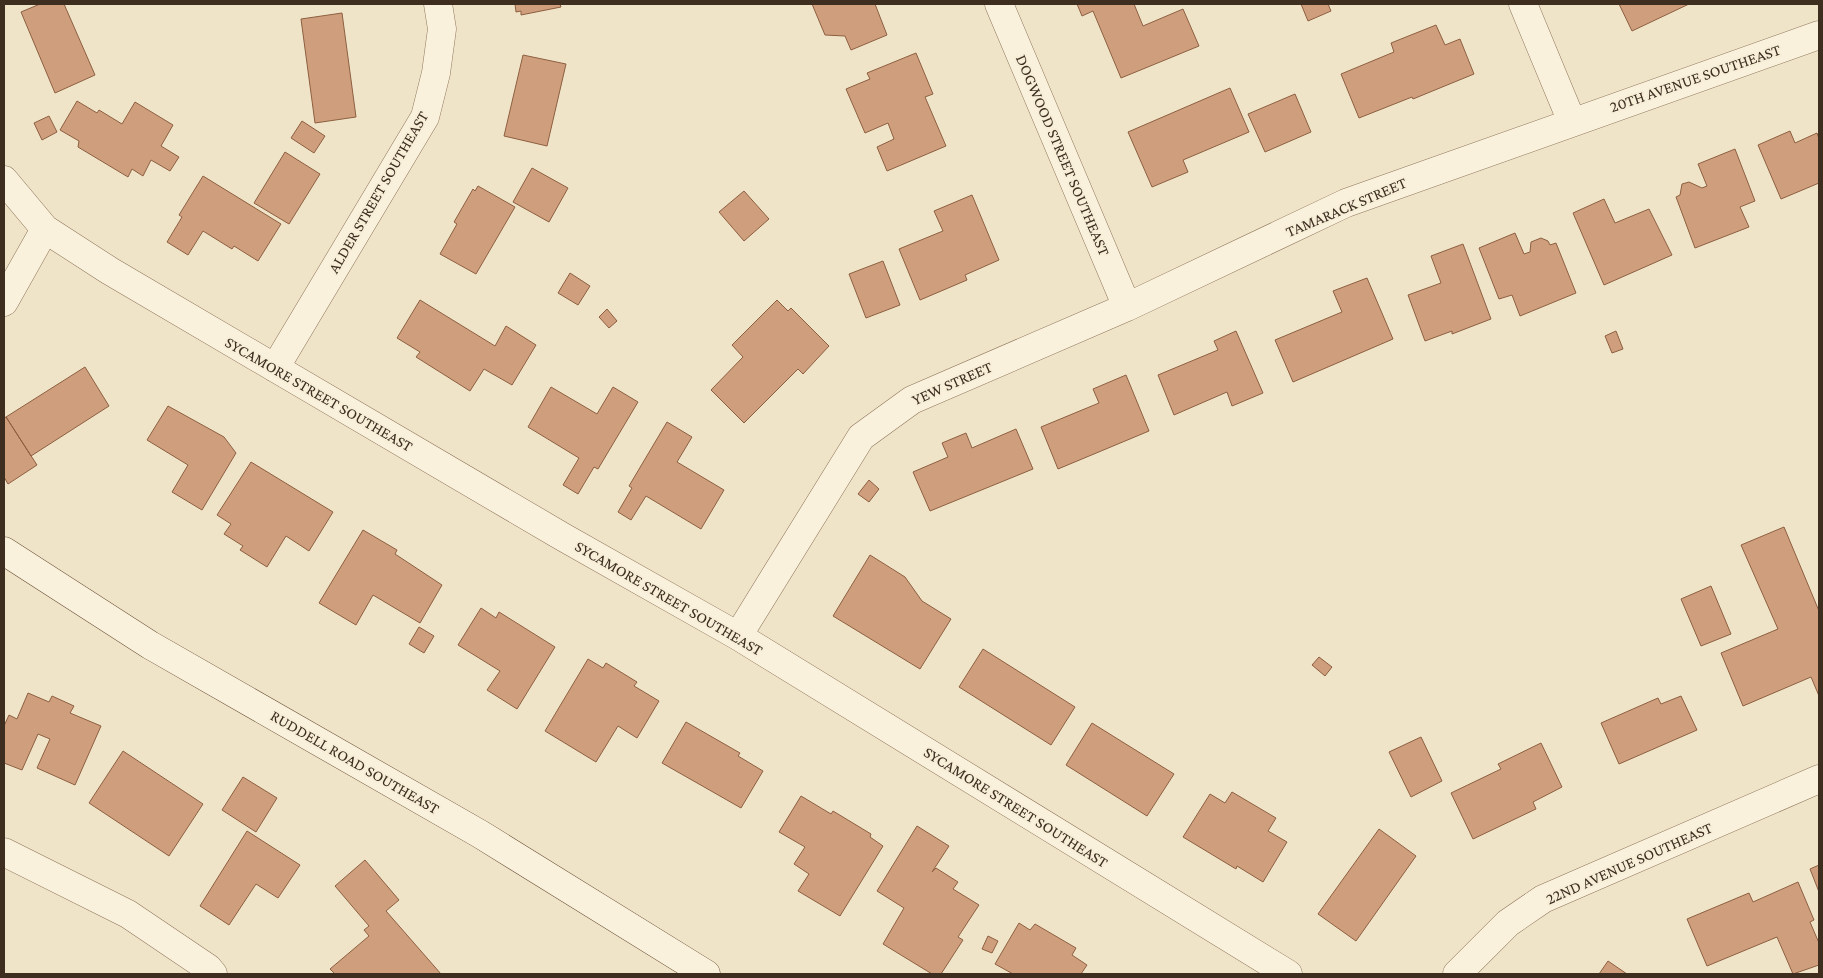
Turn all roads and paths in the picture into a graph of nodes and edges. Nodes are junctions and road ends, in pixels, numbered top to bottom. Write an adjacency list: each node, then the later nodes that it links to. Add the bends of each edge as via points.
1 (438, 4): 10 (street, ALDER STREET SOUTHEAST, via 442,29 425,117)
2 (999, 4): 9 (street, DOGWOOD STREET SOUTHEAST)
3 (1522, 4): 5 (street)
4 (1819, 35): 5 (street, 20TH AVENUE SOUTHEAST)
5 (1572, 122): 9 (street, TAMARACK STREET, via 1346,203)
6 (4, 180): 7 (street, SYCAMORE STREET SOUTHEAST)
7 (45, 229): 8 (street); 10 (street, SYCAMORE STREET SOUTHEAST)
8 (4, 302)
9 (1126, 306): 12 (street, YEW STREET, via 912,400 861,437)
10 (275, 368): 12 (street, SYCAMORE STREET SOUTHEAST)
11 (4, 551): 16 (street, RUDDELL ROAD SOUTHEAST, via 150,645 480,834)
12 (738, 636): 17 (street, SYCAMORE STREET SOUTHEAST)
13 (1819, 779): 18 (street, 22ND AVENUE SOUTHEAST, via 1543,899 1508,923)
14 (6, 859): 15 (street, via 128,914)
15 (213, 974)
16 (706, 974)
17 (1288, 974)
18 (1457, 974)

